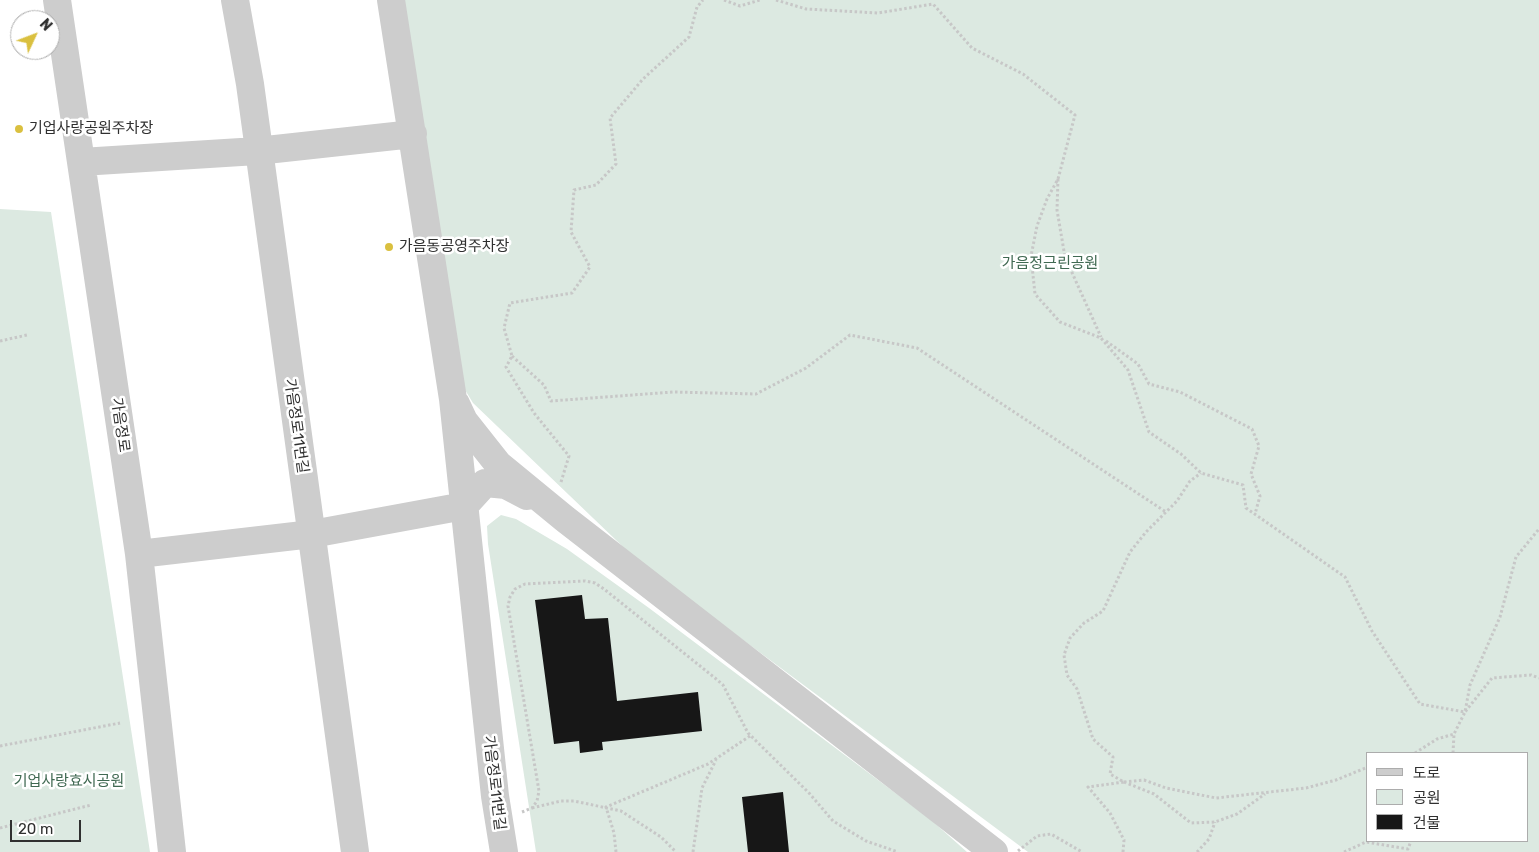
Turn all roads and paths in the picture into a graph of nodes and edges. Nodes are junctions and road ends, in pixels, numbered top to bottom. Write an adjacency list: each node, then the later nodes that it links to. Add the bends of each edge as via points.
1 (57, 0): 10 (street, 가음정로)
2 (235, 0): 9 (street, 가음정로11번길, via 250,84)
3 (391, 0): 8 (street, 가음정로11번길)
4 (703, 0): 15 (path, via 697,7 689,37 643,79 610,118 616,164 596,185 574,190 571,232 590,267 572,292 510,303 504,328)
5 (724, 0): 6 (path, via 740,6)
6 (760, 0)
7 (776, 0): 11 (path, via 806,9 878,13 933,4 972,48 1023,74 1075,115)
8 (413, 134): 9 (street); 16 (street, 가음정로11번길)
9 (257, 151): 10 (street); 23 (street, 가음정로11번길)
10 (81, 162): 24 (street, 가음정로)
11 (1058, 179): 13 (path, via 1057,210 1065,256); 13 (path, via 1037,226 1031,256 1035,294 1060,322)
12 (27, 335): 14 (path)
13 (1101, 338): 17 (path, via 1128,370 1149,432 1181,454); 21 (path, via 1138,364 1149,384 1180,392 1252,429 1259,446 1250,474 1260,496)
14 (0, 341)
15 (512, 356): 19 (path, via 544,385 551,401 673,392 756,394 806,368 850,335 917,348); 20 (path, via 506,367 534,413 569,456)
16 (453, 399): 18 (street, 가음정로11번길); 20 (street, via 464,421 498,464)
17 (1201, 474): 19 (path, via 1190,481); 21 (path, via 1243,485 1246,508)
18 (464, 506): 20 (street, via 485,483 506,485); 23 (street); 48 (street, 가음정로11번길, via 494,796)
19 (1166, 512): 35 (path, via 1130,552 1103,611 1084,623 1070,638 1064,655 1067,675 1077,689 1093,739 1113,757 1110,774)
20 (559, 513): 53 (street)
21 (1255, 514): 26 (path, via 1345,577 1372,631 1420,704)
22 (1539, 529): 26 (path, via 1516,557 1500,617 1470,685)
23 (312, 534): 24 (street); 47 (street, 가음정로11번길)
24 (139, 554): 46 (street, 가음정로)
25 (1539, 678): 26 (path, via 1531,675 1492,678)
26 (1464, 712): 28 (path)
27 (120, 723): 30 (path)
28 (1454, 734): 31 (path, via 1437,739); 32 (path)
29 (750, 736): 33 (path); 39 (path, via 722,685 604,589 584,581 526,584 515,589 508,606 539,791 538,801); 52 (path, via 833,821 866,840)
30 (0, 746)
31 (1417, 752)
32 (1453, 752)
33 (716, 760): 38 (path); 51 (path, via 702,788)
34 (1366, 768): 36 (path, via 1336,780)
35 (1124, 782): 36 (path, via 1144,780 1216,798); 41 (path, via 1154,794 1191,824); 56 (path, via 1088,788 1110,813 1124,840)
36 (1265, 794): 41 (path, via 1237,814)
37 (91, 805): 42 (path)
38 (606, 807): 39 (path, via 561,801); 49 (path); 50 (path, via 635,820)
39 (532, 808): 40 (path)
40 (519, 813)
41 (1215, 822): 57 (path, via 1209,839)
42 (0, 828)
43 (1366, 842): 45 (path, via 1408,849)
44 (1366, 842): 58 (path)
45 (1411, 842)
46 (172, 852)
47 (355, 852)
48 (504, 852)
49 (616, 852)
50 (676, 852)
51 (693, 852)
52 (898, 852)
53 (994, 852)
54 (1016, 852): 55 (path, via 1036,836 1051,834)
55 (1082, 852)
56 (1123, 852)
57 (1197, 852)
58 (1344, 852)

